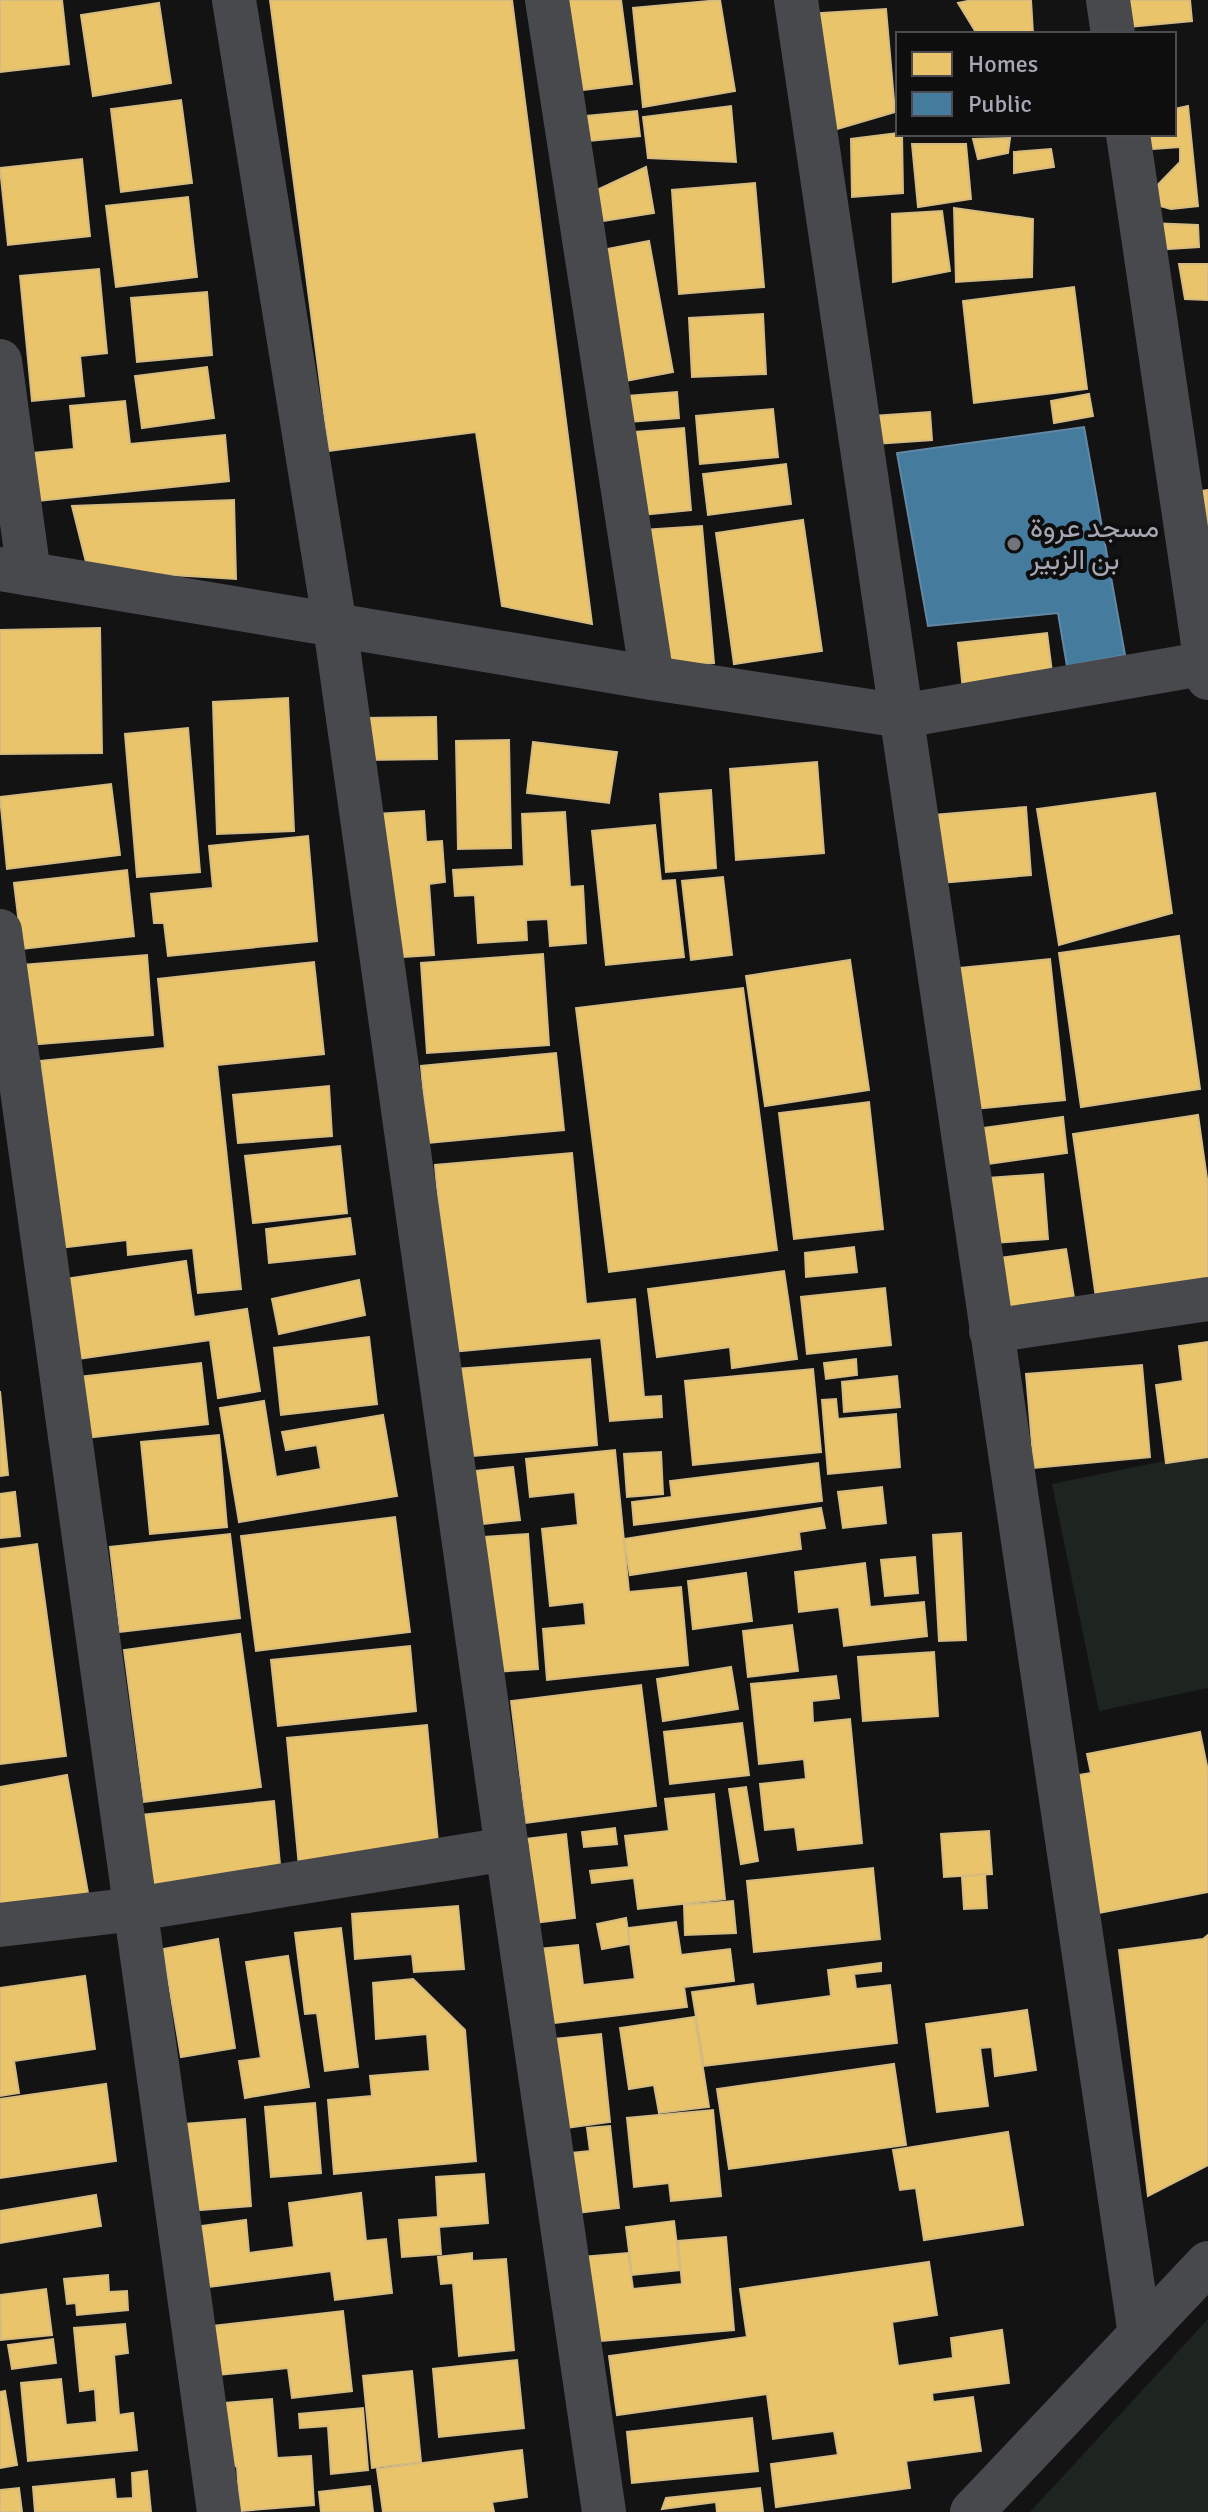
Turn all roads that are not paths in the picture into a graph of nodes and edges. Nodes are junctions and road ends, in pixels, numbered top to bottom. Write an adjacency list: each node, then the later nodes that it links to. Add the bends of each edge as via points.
1 (234, 0): 9 (street)
2 (547, 0): 11 (street)
3 (796, 0): 12 (street)
4 (1108, 0): 5 (street)
5 (1113, 32)
6 (1128, 136): 10 (street)
7 (0, 361): 8 (street)
8 (14, 571): 9 (street)
9 (335, 626): 11 (street); 16 (street)
10 (1207, 668): 12 (street)
11 (652, 678): 12 (street)
12 (902, 716): 15 (street)
13 (0, 931): 17 (street)
14 (1208, 1299): 15 (street)
15 (991, 1331): 20 (street)
16 (507, 1849): 17 (street); 22 (street)
17 (136, 1909): 18 (street); 21 (street)
18 (0, 1925)
19 (1208, 2263): 20 (street)
20 (1140, 2335): 23 (street)
21 (219, 2512)
22 (604, 2512)
23 (972, 2512)

